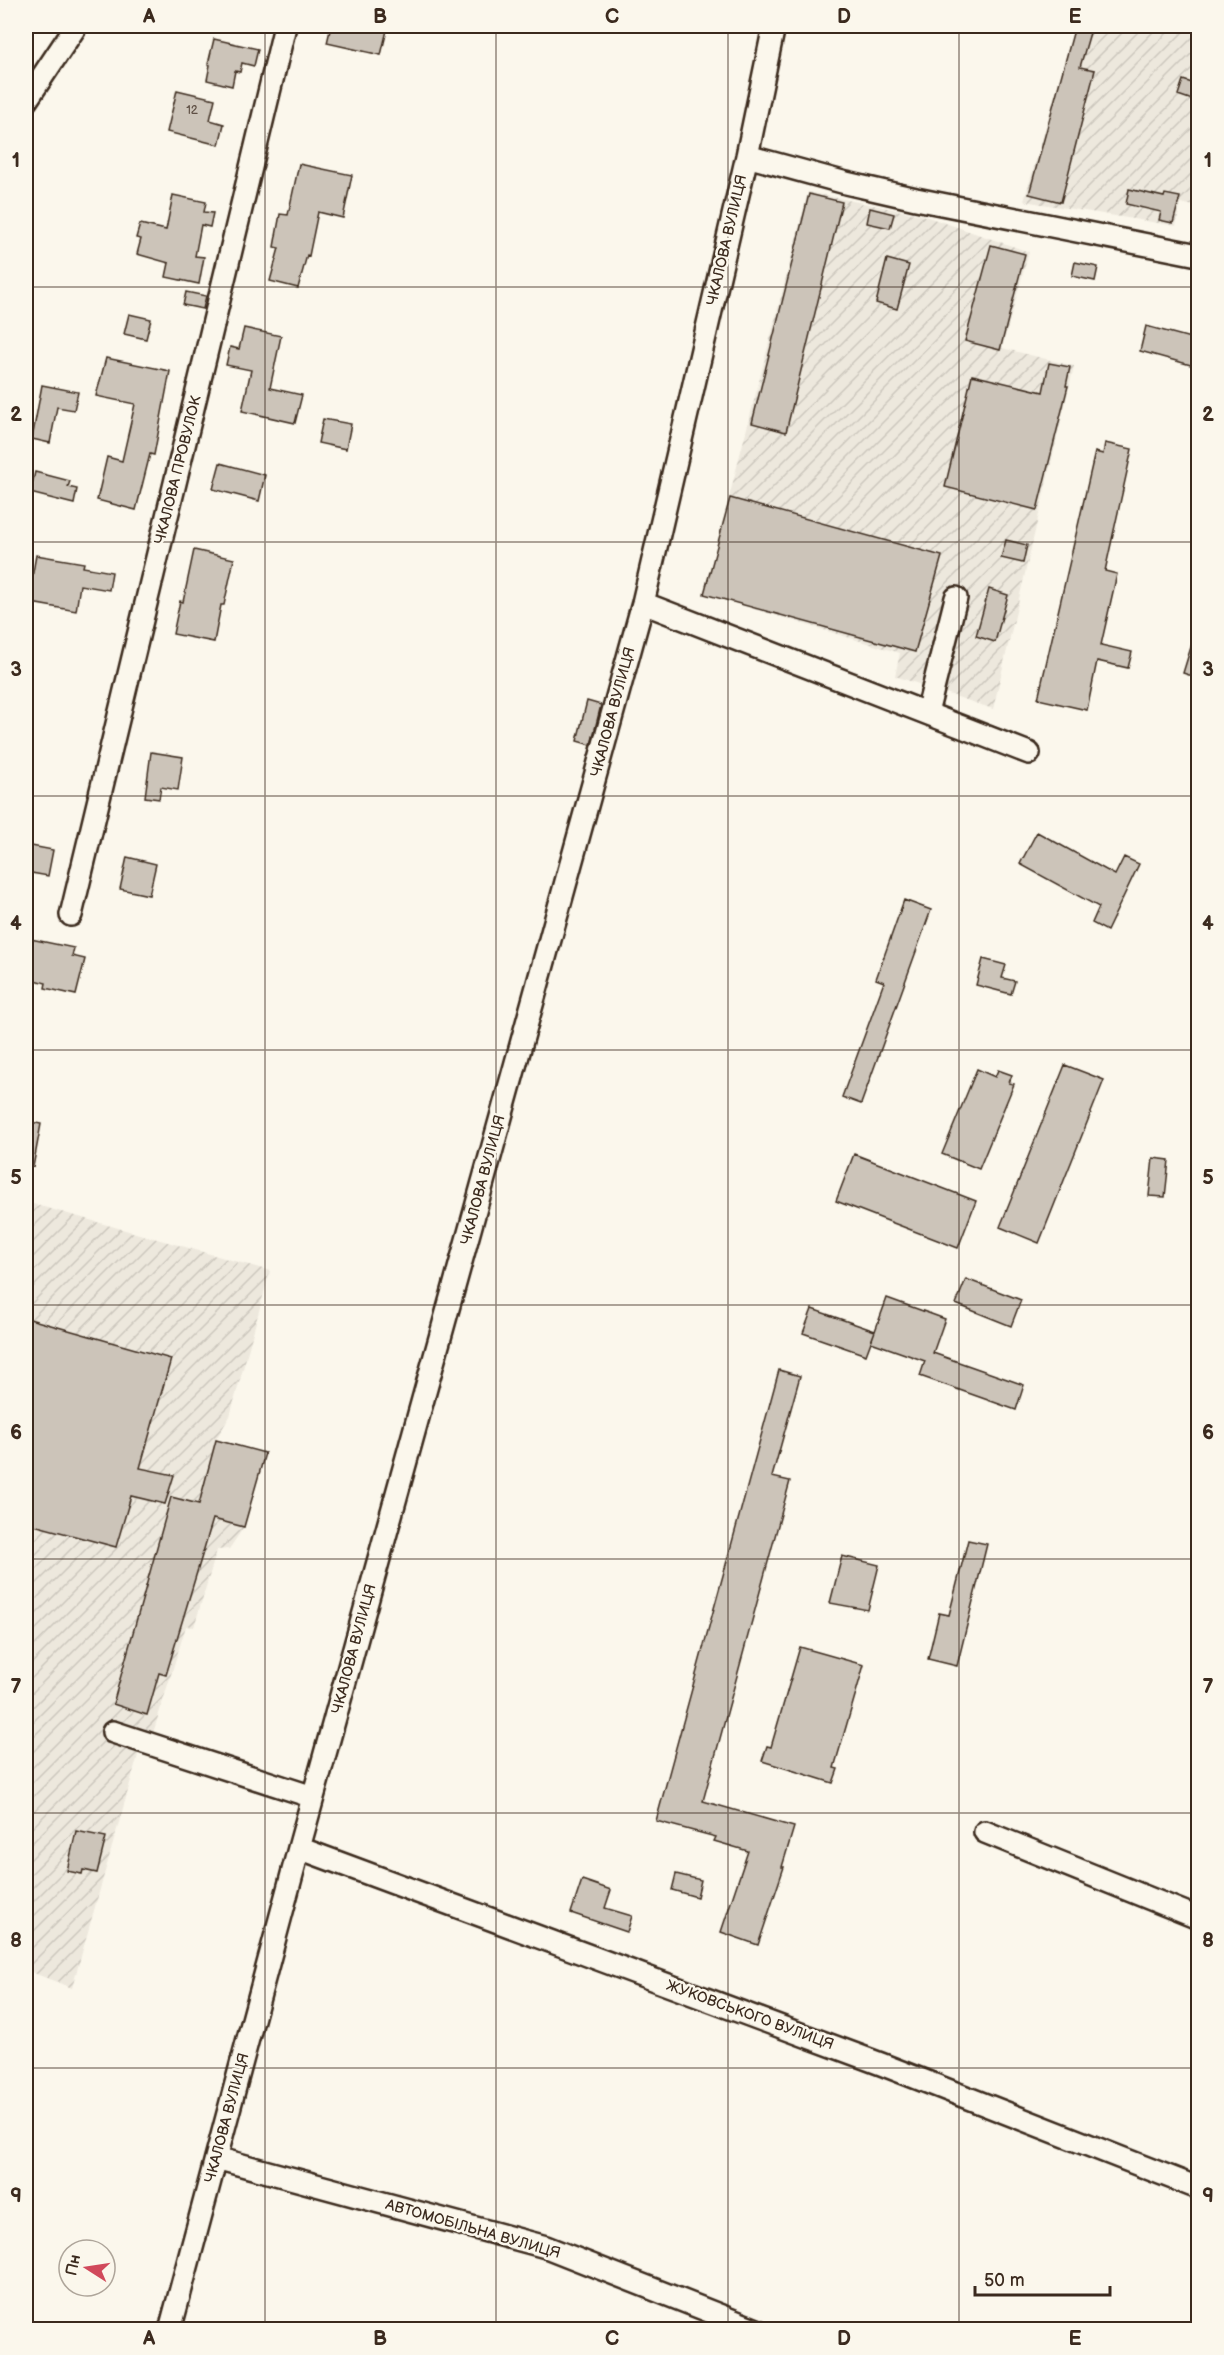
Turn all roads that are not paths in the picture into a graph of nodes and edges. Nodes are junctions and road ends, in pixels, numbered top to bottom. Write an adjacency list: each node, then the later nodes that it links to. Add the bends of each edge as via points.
1 (76, 26): 4 (street)
2 (285, 26): 11 (street, ЧКАЛОВА ПРОВУЛОК)
3 (774, 26): 5 (street, ЧКАЛОВА ВУЛИЦЯ)
4 (26, 101)
5 (747, 156): 6 (street, via 916,199); 8 (street, ЧКАЛОВА ВУЛИЦЯ)
6 (1198, 255)
7 (956, 598): 9 (street)
8 (643, 603): 9 (street); 13 (street, ЧКАЛОВА ВУЛИЦЯ)
9 (927, 713): 10 (street)
10 (1029, 753)
11 (70, 915)
12 (113, 1732): 13 (street)
13 (313, 1797): 15 (street, ЧКАЛОВА ВУЛИЦЯ)
14 (985, 1832): 16 (street)
15 (298, 1848): 17 (street, ЧКАЛОВА ВУЛИЦЯ); 18 (street, ЖУКОВСЬКОГО ВУЛИЦЯ, via 881,2064)
16 (1198, 1918)
17 (216, 2158): 19 (street, ЧКАЛОВА ВУЛИЦЯ); 20 (street, АВТОМОБІЛЬНА ВУЛИЦЯ, via 546,2247)
18 (1198, 2188)
19 (170, 2330)
20 (757, 2330)

